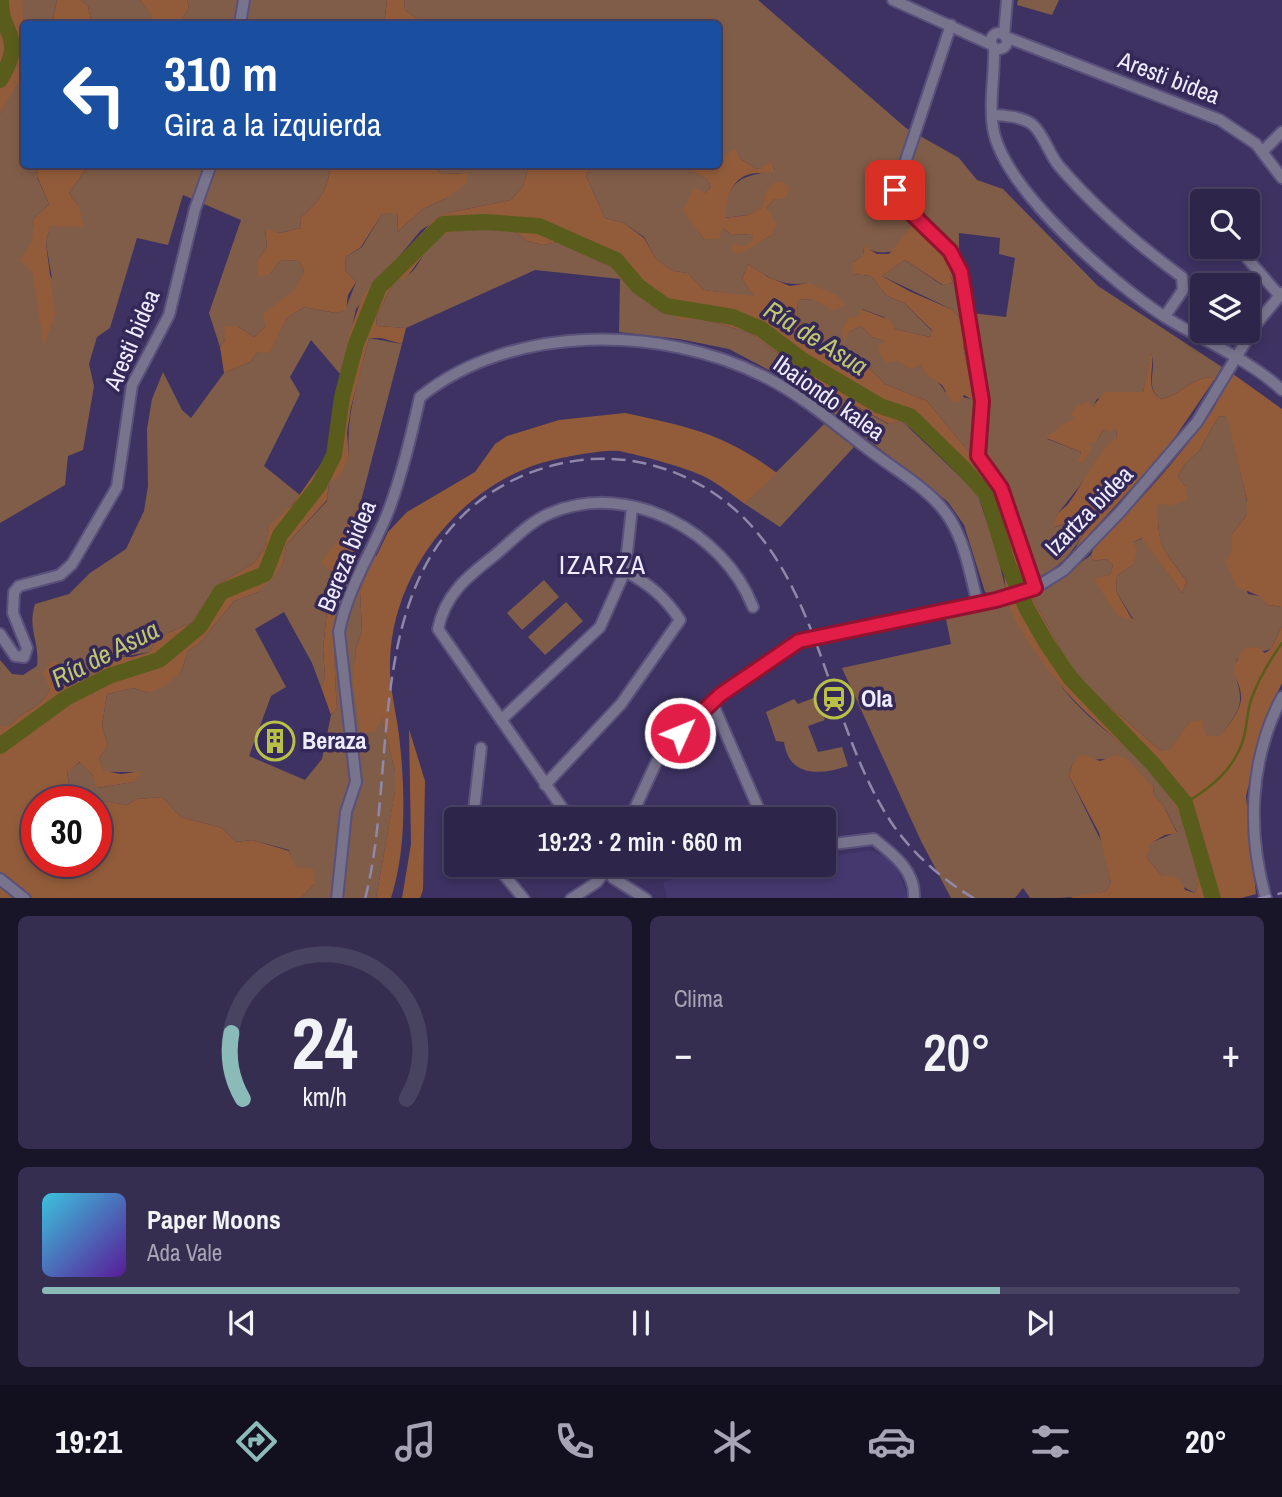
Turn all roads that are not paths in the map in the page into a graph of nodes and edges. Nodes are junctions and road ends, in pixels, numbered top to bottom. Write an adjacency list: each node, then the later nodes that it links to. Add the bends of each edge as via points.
1 (244, 0): 4 (street)
2 (894, 0): 5 (street, Aresti bidea)
3 (1007, 0): 6 (street)
4 (240, 21)
5 (951, 25): 6 (street, Aresti bidea); 20 (street, via 895,190 910,212 950,251 961,272 982,401 978,456 1001,488)
6 (999, 41): 7 (street); 9 (street, Aresti bidea, via 1205,112 1246,135)
7 (992, 116): 14 (street, via 1003,156 1017,180 1096,262); 14 (street, via 1034,125 1057,164 1090,200 1182,277 1185,286)
8 (1282, 132): 9 (street)
9 (1263, 151): 11 (street, Aresti bidea)
10 (210, 168): 23 (street, Aresti bidea, via 169,315 132,385 117,487 72,564 60,575 19,586 14,592 13,613 27,648 24,657 15,656)
11 (1282, 178)
12 (1248, 259): 13 (street)
13 (1280, 298): 15 (street, Izartza bidea, via 1262,314)
14 (1165, 316): 15 (street)
15 (1237, 358): 16 (street); 20 (street, Izartza bidea, via 1197,422 1120,512 1064,570)
16 (1282, 390)
17 (420, 397): 21 (street, Ibaiondo kalea, via 477,366 542,345 629,339 714,355 800,397 939,505 961,541); 39 (street, Bereza bidea, via 397,487 344,608 340,632 356,782 346,813)
18 (632, 508): 19 (street); 22 (street, via 663,516 694,533 726,560); 26 (street, via 585,503 550,513 463,581 448,599 438,629)
19 (625, 571): 26 (street, via 600,627); 28 (street, via 667,600 680,620 621,704)
20 (1033, 589): 21 (street, Izartza bidea)
21 (978, 604): 25 (street, Izartza bidea, via 799,641)
22 (753, 607)
23 (0, 634)
24 (1282, 697): 44 (street, via 1266,737 1254,791 1256,855)
25 (712, 702): 31 (street, Izartza bidea, via 657,756); 32 (street)
26 (500, 720): 28 (street)
27 (481, 748): 29 (street)
28 (545, 785): 30 (street)
29 (474, 807)
30 (561, 807)
31 (635, 807)
32 (758, 807)
33 (836, 843): 43 (street, via 874,838 910,874)
34 (506, 877): 40 (street)
35 (600, 877): 41 (street)
36 (613, 877): 42 (street)
37 (0, 879): 38 (street)
38 (25, 898)
39 (337, 898)
40 (524, 898)
41 (571, 898)
42 (646, 898)
43 (914, 898)
44 (1266, 898)

